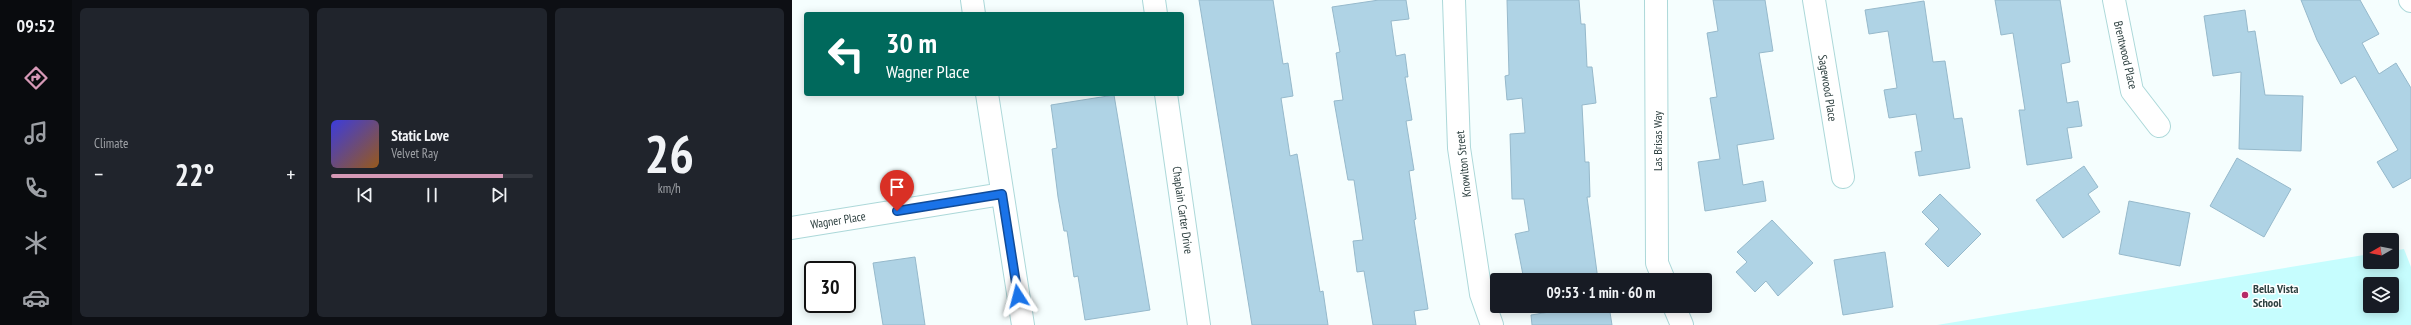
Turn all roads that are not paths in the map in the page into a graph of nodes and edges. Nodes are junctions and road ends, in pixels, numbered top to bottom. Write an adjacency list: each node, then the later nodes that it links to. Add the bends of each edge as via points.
1 (972, 0): 7 (street)
2 (1154, 0): 8 (street)
3 (1454, 0): 19 (street, Knowlton Street, via 1459,148 1481,294)
4 (1656, 0): 15 (street, Las Brisas Way, via 1657,263)
5 (1814, 0): 12 (street, Sagewood Place)
6 (2114, 0): 11 (street, Brentwood Place, via 2132,91)
7 (974, 12)
8 (1156, 12)
9 (987, 96): 13 (street)
10 (1166, 96): 18 (street, Chaplain Carter Drive)
11 (2159, 126)
12 (1843, 177)
13 (1002, 194): 14 (street, Wagner Place); 17 (street)
14 (792, 228)
15 (1661, 273)
16 (1677, 313): 20 (street)
17 (1023, 325)
18 (1199, 325)
19 (1492, 325)
20 (1682, 325)

